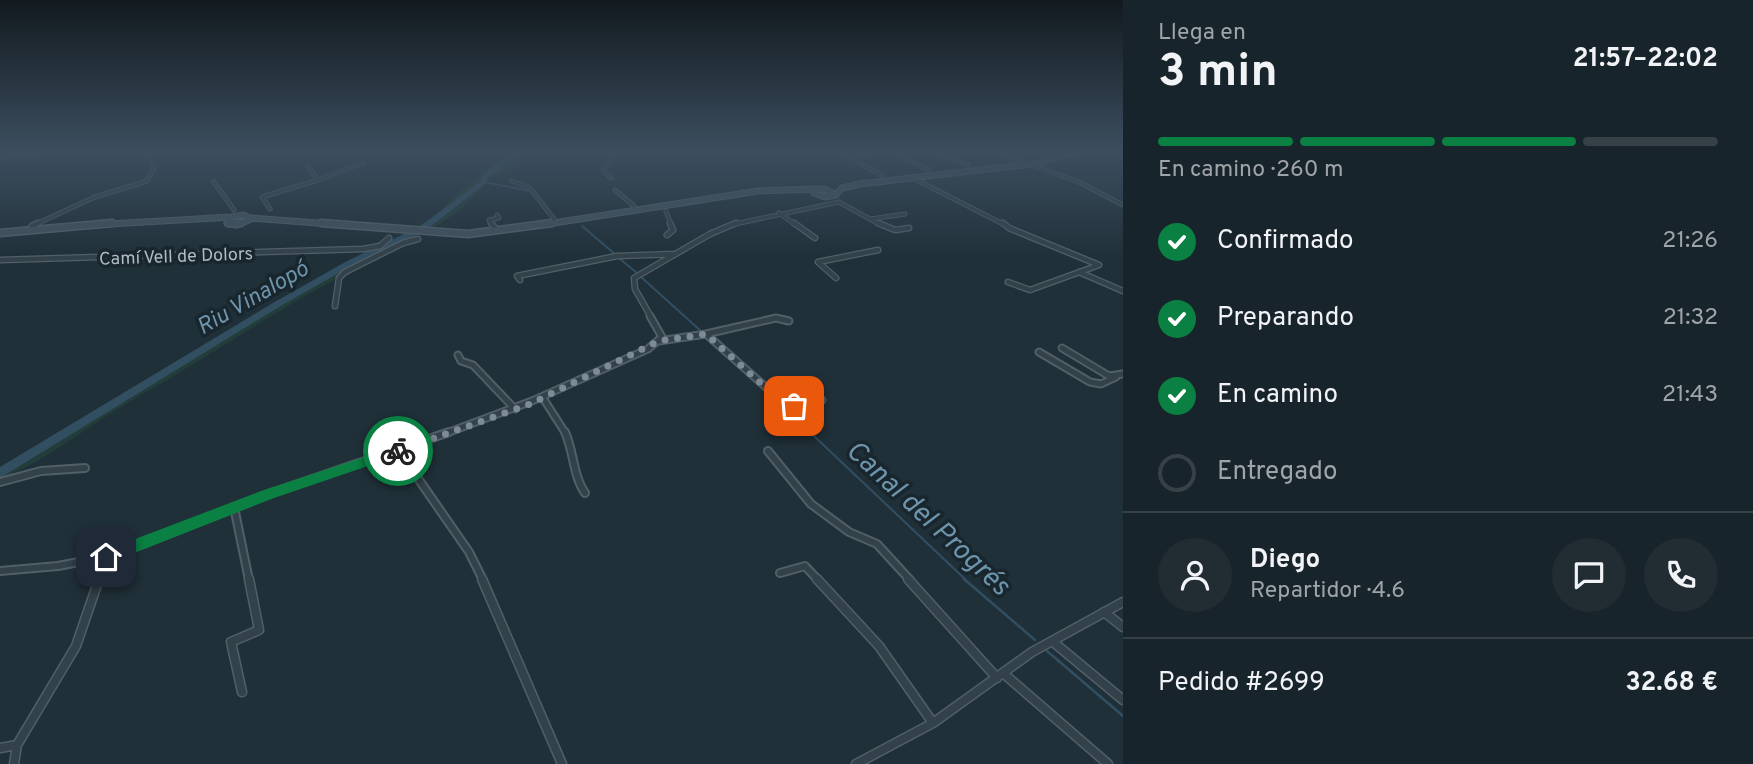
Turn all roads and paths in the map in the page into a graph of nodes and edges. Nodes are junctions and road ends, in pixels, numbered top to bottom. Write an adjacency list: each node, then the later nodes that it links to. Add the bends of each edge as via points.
1 (127, 187): 26 (street)
2 (217, 187): 18 (street)
3 (296, 187): 15 (street, via 262,197)
4 (527, 187): 22 (street)
5 (843, 187): 10 (main road)
6 (848, 187): 12 (main road)
7 (930, 187): 38 (street, via 1009,228 1099,265)
8 (1088, 187): 13 (street)
9 (615, 190): 14 (street)
10 (828, 190): 11 (main road); 12 (main road)
11 (816, 192): 12 (main road, via 830,198); 29 (main road, via 761,193 502,234)
12 (836, 194)
13 (1123, 205)
14 (634, 206)
15 (270, 209)
16 (666, 211): 31 (street, via 673,230)
17 (779, 213): 23 (street, via 839,202); 33 (street); 36 (street, via 719,229)
18 (233, 214): 21 (main road); 24 (main road); 30 (main road)
19 (905, 214): 23 (street)
20 (497, 215): 27 (street, via 499,218 489,220)
21 (251, 219): 25 (main road); 29 (main road)
22 (554, 219)
23 (871, 219): 28 (street, via 895,230)
24 (227, 223): 25 (main road); 30 (main road, via 139,223)
25 (245, 223): 29 (main road)
26 (32, 226)
27 (495, 228)
28 (909, 228)
29 (397, 232)
30 (0, 234)
31 (667, 235)
32 (389, 237): 37 (street, Camí Vell de Dolors, via 380,247 363,249)
33 (815, 238)
34 (418, 239): 43 (street, via 345,272 339,278)
35 (878, 250): 39 (street, via 818,262)
36 (675, 254): 40 (street, via 605,258 517,276); 46 (street, via 633,281 659,328)
37 (0, 260)
38 (1079, 272): 41 (street, via 1030,290); 42 (street)
39 (836, 278)
40 (520, 280)
41 (1008, 282)
42 (1123, 291)
43 (335, 306)
44 (789, 321): 45 (street, via 776,318)
45 (706, 334): 46 (street); 53 (street, via 786,405)
46 (659, 341): 52 (street)
47 (1062, 348): 51 (street)
48 (1038, 352): 51 (street, via 1090,382 1101,384)
49 (458, 355): 54 (street)
50 (1123, 374): 51 (street)
51 (1116, 377)
52 (542, 398): 54 (street); 59 (street, via 572,450 578,484)
53 (822, 400)
54 (515, 409): 55 (street)
55 (399, 451): 60 (street); 75 (street, via 469,552)
56 (768, 451): 68 (street, via 811,504 849,532 877,544)
57 (85, 468): 58 (street, via 18,474)
58 (0, 482)
59 (585, 493)
60 (234, 507): 61 (street); 69 (street, via 259,630 230,642)
61 (106, 557): 62 (street, via 68,566); 72 (street, via 76,646)
62 (0, 571)
63 (780, 573): 71 (street, via 805,565 879,646)
64 (1123, 602): 65 (street)
65 (1104, 612): 66 (street); 67 (street)
66 (1123, 627)
67 (1052, 641): 68 (street); 70 (street)
68 (1000, 675): 71 (street); 77 (street)
69 (242, 692)
70 (1123, 700)
71 (933, 723): 76 (street)
72 (17, 745): 73 (street); 74 (street)
73 (0, 748)
74 (14, 764)
75 (562, 764)
76 (856, 764)
77 (1108, 764)

